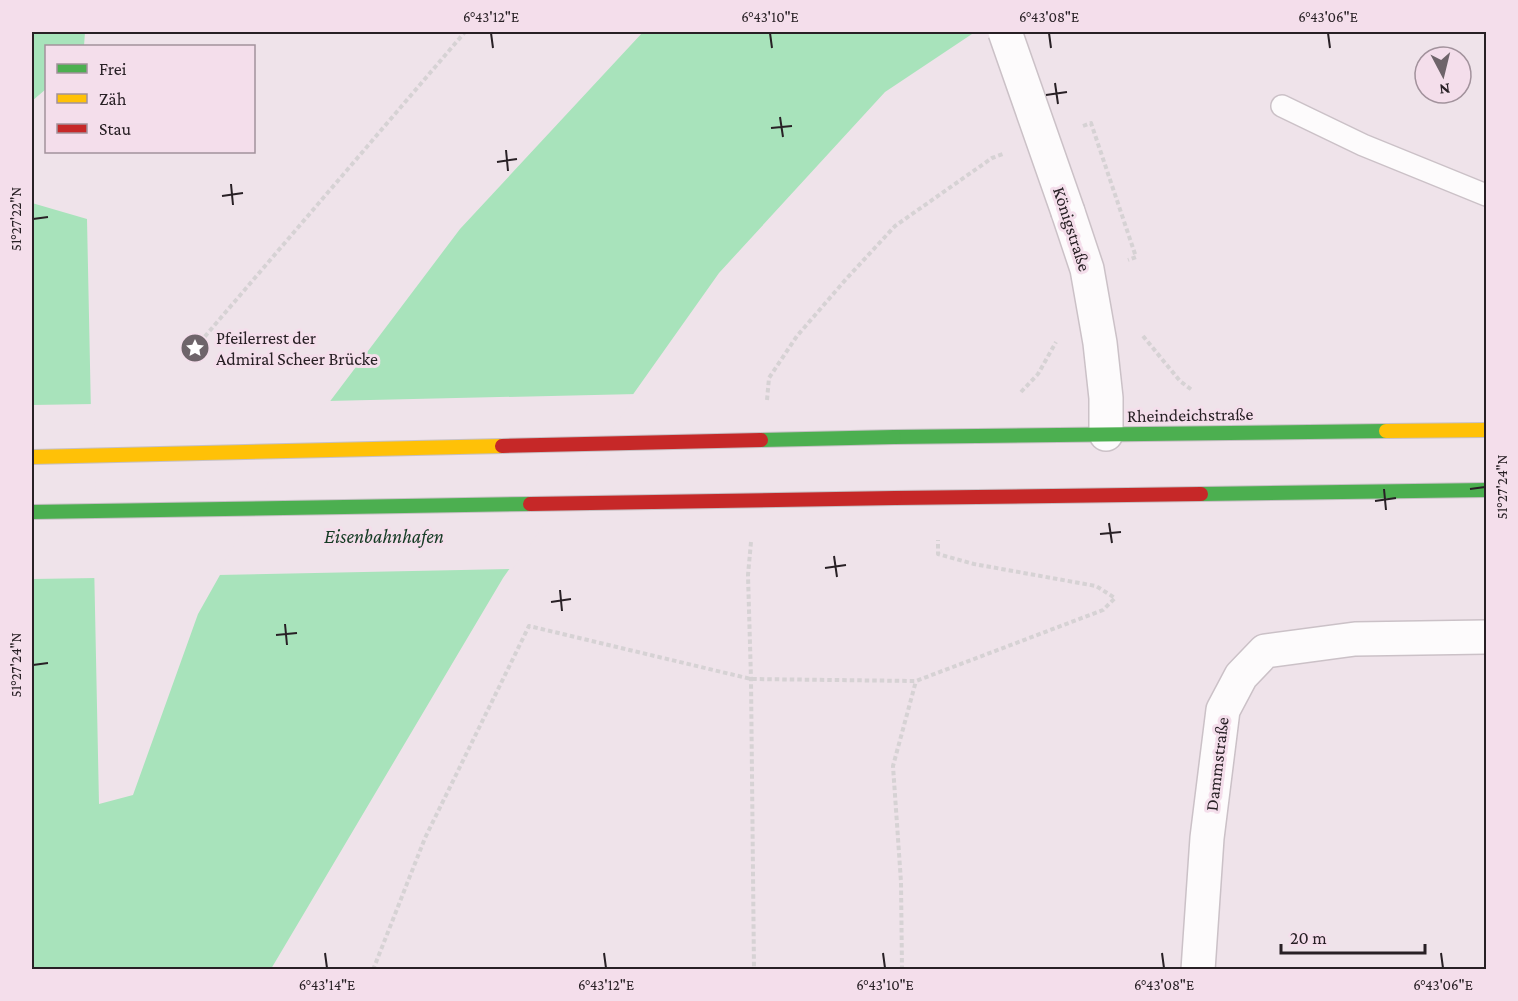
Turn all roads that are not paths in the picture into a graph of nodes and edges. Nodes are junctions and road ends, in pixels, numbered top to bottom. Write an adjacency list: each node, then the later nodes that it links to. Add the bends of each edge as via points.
1 (1005, 32): 5 (street, Königstraße, bridge, via 1087,269 1100,342)
2 (1282, 106): 3 (lane, via 1363,145)
3 (1486, 195)
4 (1486, 430): 5 (main road, Rheindeichstraße)
5 (1106, 434): 6 (main road, Rheindeichstraße, bridge)
6 (32, 457)
7 (1486, 490): 8 (main road, bridge)
8 (32, 512)
9 (1486, 637): 10 (street, Dammstraße, via 1355,639 1265,651 1241,676 1223,710 1207,838)
10 (1198, 969)

